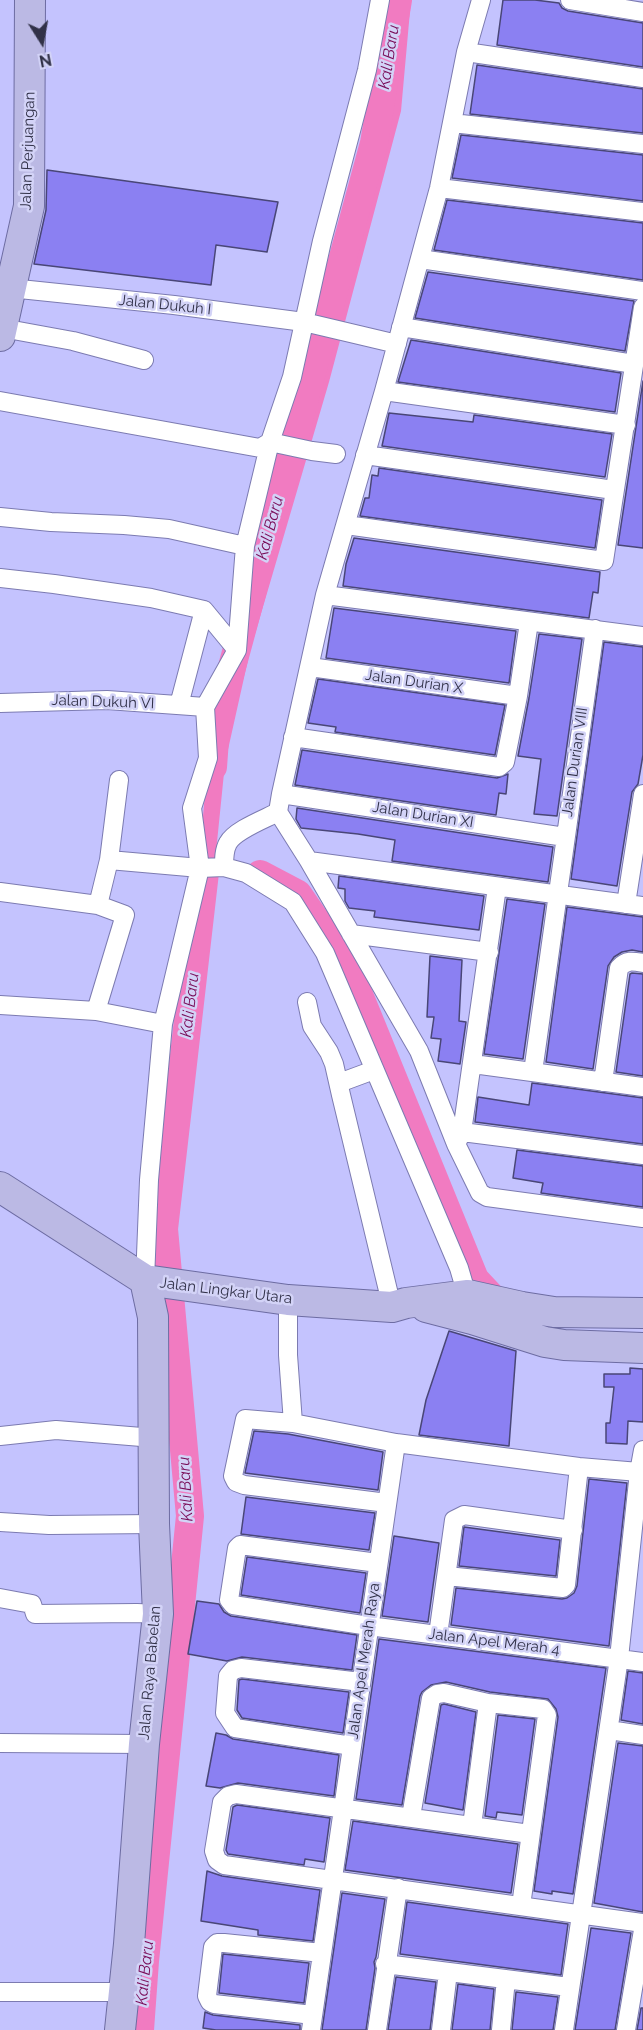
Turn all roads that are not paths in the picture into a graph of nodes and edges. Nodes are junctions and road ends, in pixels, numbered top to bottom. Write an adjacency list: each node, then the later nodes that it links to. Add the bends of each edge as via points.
1 (30, 0): 13 (main road, Jalan Perjuangan, via 29,206)
2 (380, 0): 16 (street, via 367,70 322,242)
3 (481, 0): 6 (street)
4 (570, 0): 5 (street)
5 (643, 12)
6 (466, 52): 7 (street); 8 (street)
7 (643, 78)
8 (452, 123): 9 (street); 10 (street)
9 (643, 144)
10 (440, 188): 11 (street); 12 (street)
11 (643, 212)
12 (420, 259): 14 (street); 18 (street)
13 (10, 288): 16 (street, Jalan Dukuh I); 17 (main road, Jalan Perjuangan)
14 (643, 291)
15 (643, 307): 20 (street)
16 (311, 324): 18 (street, Jalan Dukuh I, via 347,332); 24 (street)
17 (1, 332): 19 (street, via 73,341)
18 (399, 335): 20 (street, Jalan Dukuh I); 21 (street)
19 (144, 360)
20 (634, 364): 23 (street)
21 (384, 391): 23 (street); 26 (street)
22 (0, 401): 24 (street, via 260,448)
23 (626, 425): 27 (street)
24 (270, 442): 25 (street); 30 (street)
25 (336, 454)
26 (365, 455): 27 (street); 29 (street)
27 (614, 490): 29 (street, via 604,561)
28 (0, 517): 30 (street, via 169,529)
29 (346, 525): 32 (street)
30 (245, 546): 37 (street)
31 (0, 578): 33 (street, via 151,598)
32 (325, 595): 34 (street); 38 (street)
33 (204, 610): 37 (street); 41 (street)
34 (529, 622): 35 (street); 39 (street)
35 (595, 629): 36 (street); 48 (street, Jalan Durian VIII)
36 (643, 636)
37 (237, 650): 42 (street)
38 (310, 668): 39 (street, Jalan Durian X); 43 (street)
39 (518, 696): 43 (street, via 505,762 499,767)
40 (0, 702): 41 (street, Jalan Dukuh VI, via 110,700)
41 (179, 705): 42 (street, Jalan Dukuh VI)
42 (206, 707): 52 (street, via 208,758 192,808)
43 (293, 737): 45 (street)
44 (120, 780): 50 (street)
45 (280, 794): 47 (street); 48 (street, Jalan Durian XI)
46 (643, 794): 49 (street)
47 (278, 812): 51 (street); 52 (street, via 239,832 228,842)
48 (565, 837): 55 (street, Jalan Durian VIII)
49 (640, 838): 56 (street)
50 (109, 860): 52 (street); 57 (street)
51 (309, 861): 53 (street); 58 (street)
52 (217, 864): 64 (street); 66 (street, via 246,873 293,902 325,953)
53 (497, 887): 55 (street); 59 (street)
54 (0, 892): 57 (street)
55 (558, 895): 56 (street); 67 (street, Jalan Durian VIII)
56 (634, 905)
57 (98, 906): 63 (street, via 125,915)
58 (351, 934): 59 (street); 71 (street, via 419,1051)
59 (489, 952): 65 (street)
60 (643, 963): 68 (street, via 630,961 619,968)
61 (307, 1002): 69 (street, via 312,1026 330,1052)
62 (0, 1005): 63 (street)
63 (96, 1011): 64 (street)
64 (163, 1024): 75 (street, via 149,1180)
65 (473, 1064): 67 (street); 71 (street)
66 (374, 1070): 69 (street); 77 (street)
67 (533, 1072): 68 (street)
68 (603, 1082): 70 (street)
69 (339, 1083): 78 (street)
70 (643, 1087)
71 (459, 1138): 72 (street); 74 (street, via 474,1184 487,1197)
72 (643, 1155)
73 (0, 1187): 75 (main road, Jalan Lingkar Utara)
74 (643, 1218)
75 (147, 1280): 76 (main road, Jalan Lingkar Utara); 83 (main road, Jalan Raya Babelan, via 153,1317)
76 (288, 1300): 78 (main road, Jalan Lingkar Utara); 81 (street)
77 (472, 1303): 78 (main road, Jalan Lingkar Utara); 79 (main road, Jalan Lingkar Utara, via 566,1312); 80 (main road, Jalan Lingkar Utara, via 544,1342)
78 (399, 1305)
79 (643, 1313)
80 (643, 1348)
81 (293, 1423): 84 (street); 88 (street, via 245,1419 233,1476 236,1482)
82 (0, 1436): 83 (street, via 56,1430)
83 (154, 1438): 90 (main road, Jalan Raya Babelan)
84 (396, 1443): 86 (street); 88 (street, Jalan Apel Merah Raya)
85 (643, 1450): 87 (street)
86 (579, 1467): 87 (street); 91 (street)
87 (639, 1472): 98 (street)
88 (387, 1503): 92 (street, Jalan Apel Merah Raya)
89 (0, 1522): 90 (street)
90 (154, 1524): 95 (main road, Jalan Raya Babelan)
91 (573, 1530): 93 (street, via 563,1588); 93 (street, via 458,1516 454,1520)
92 (378, 1563): 96 (street, Jalan Apel Merah Raya); 96 (street, Jalan Apel Merah 4, via 240,1545 229,1600 233,1605)
93 (447, 1576): 97 (street)
94 (0, 1598): 95 (street, via 32,1604 35,1614)
95 (158, 1614): 105 (main road, Jalan Raya Babelan)
96 (369, 1626): 97 (street, Jalan Apel Merah 4); 100 (street, Jalan Apel Merah Raya)
97 (438, 1635): 98 (street, Jalan Apel Merah 4)
98 (619, 1658): 99 (street, Jalan Apel Merah 4); 102 (street)
99 (643, 1662)
100 (361, 1682): 106 (street, Jalan Apel Merah Raya); 106 (street, via 241,1668 228,1676 225,1713 235,1728)
101 (488, 1703): 108 (street, via 444,1693 431,1698); 109 (street); 110 (street, via 546,1711)
102 (609, 1730): 103 (street); 114 (street)
103 (643, 1735)
104 (0, 1743): 105 (street)
105 (144, 1744): 123 (main road, Jalan Raya Babelan)
106 (352, 1746): 107 (street, Jalan Apel Merah Raya)
107 (343, 1808): 108 (street); 111 (street, Jalan Apel Merah Raya); 111 (street, via 228,1796 222,1802 214,1851 224,1865)
108 (411, 1817): 109 (street)
109 (472, 1826): 110 (street)
110 (530, 1834): 113 (street)
111 (333, 1879): 112 (street); 117 (street, Jalan Apel Merah Raya)
112 (398, 1888): 113 (street); 118 (street)
113 (521, 1906): 114 (street)
114 (582, 1914): 115 (street); 121 (street)
115 (643, 1923)
116 (643, 1930): 124 (street)
117 (322, 1953): 125 (street, Jalan Apel Merah Raya); 125 (street, via 224,1943 213,1947 207,1996 210,2002)
118 (385, 1964): 119 (street); 127 (street)
119 (448, 1972): 120 (street); 128 (street)
120 (506, 1980): 121 (street); 129 (street)
121 (569, 1987): 130 (street)
122 (0, 1992): 123 (street)
123 (124, 1992): 126 (main road, Jalan Raya Babelan)
124 (637, 2003): 131 (street)
125 (312, 2022)
126 (120, 2030)
127 (376, 2030)
128 (441, 2030)
129 (501, 2030)
130 (564, 2030)
131 (626, 2030)

